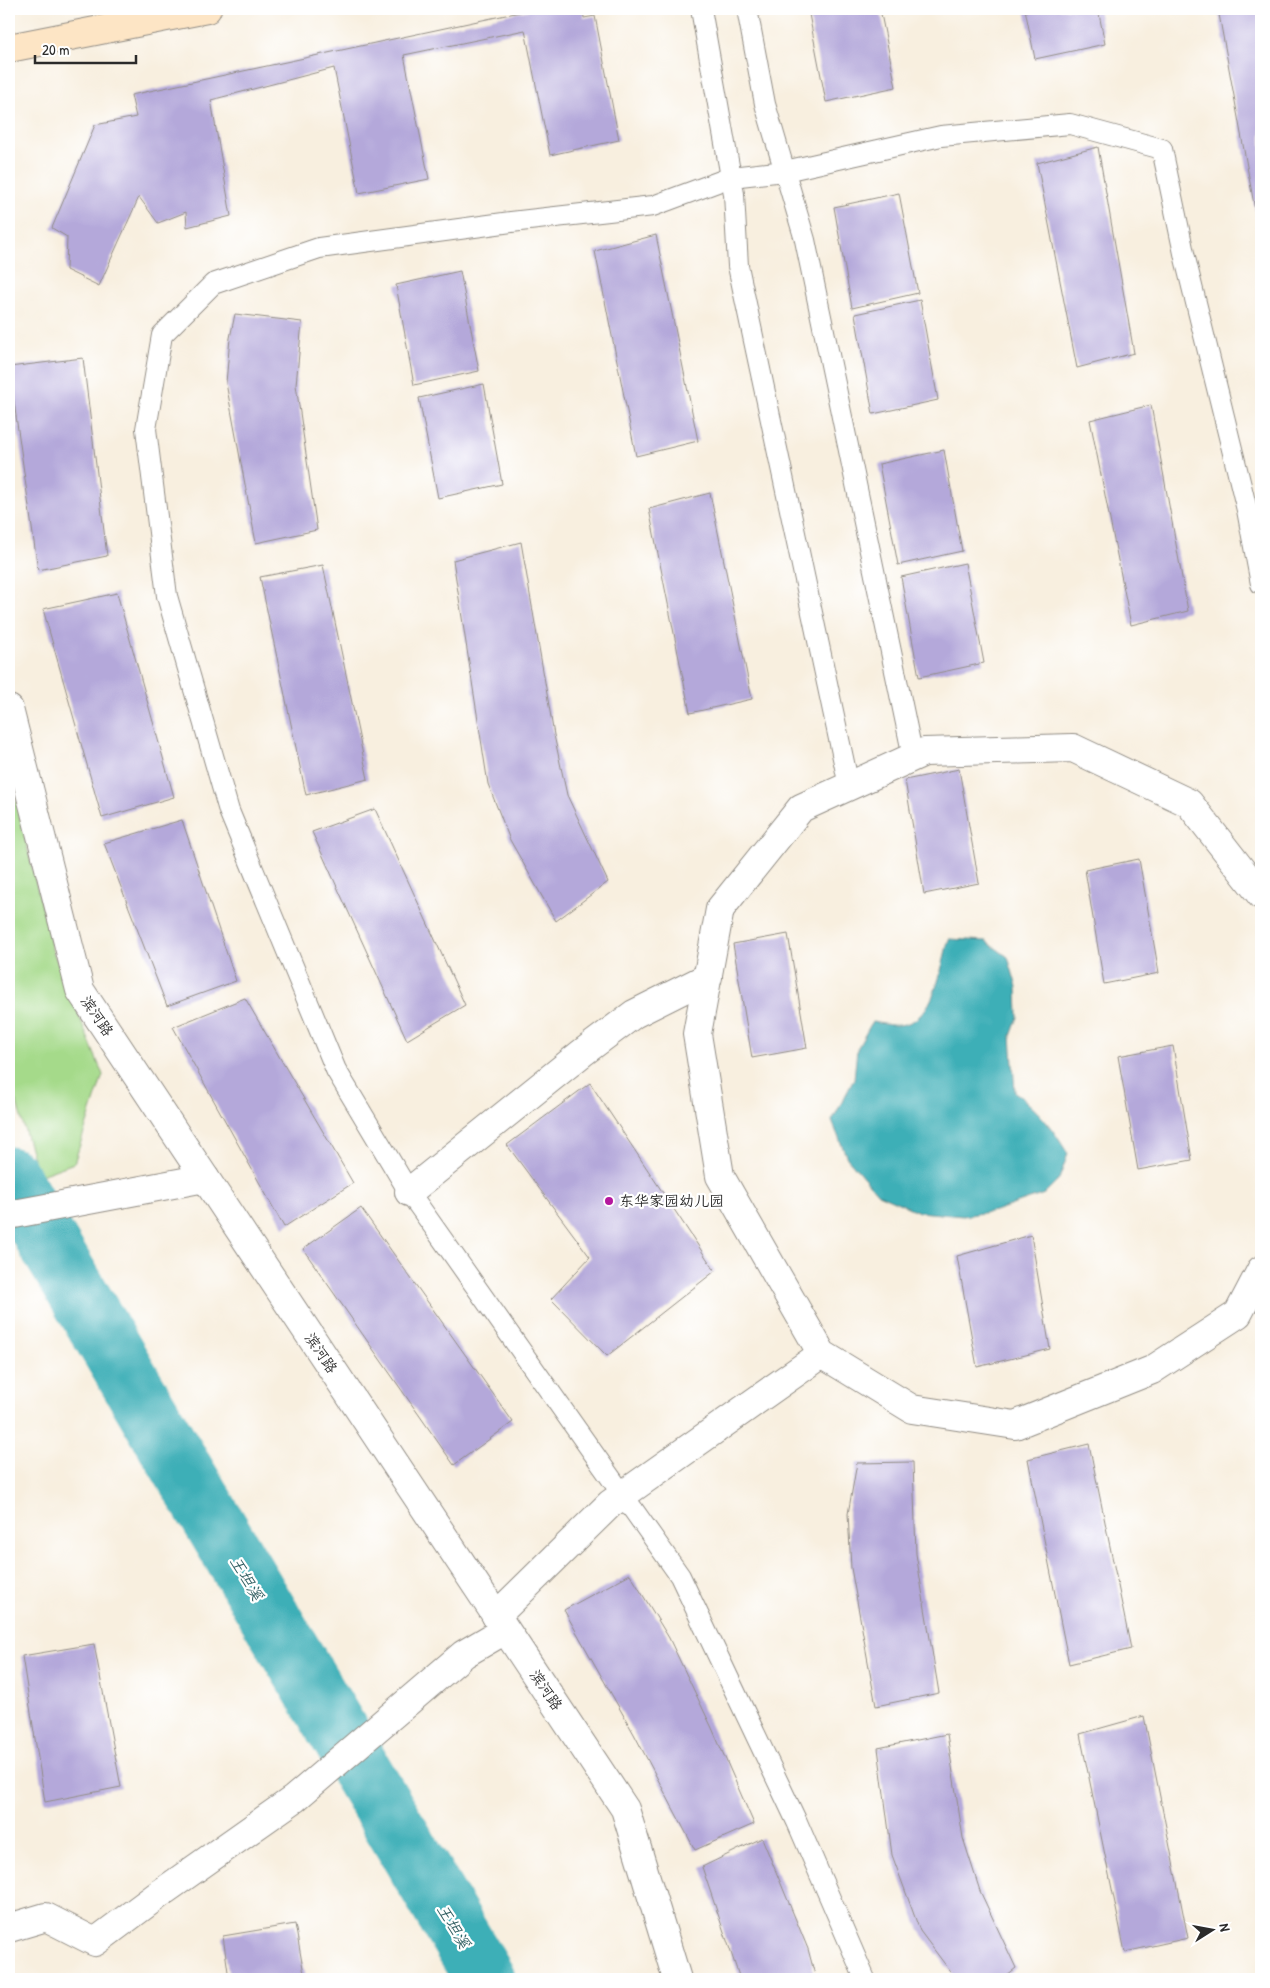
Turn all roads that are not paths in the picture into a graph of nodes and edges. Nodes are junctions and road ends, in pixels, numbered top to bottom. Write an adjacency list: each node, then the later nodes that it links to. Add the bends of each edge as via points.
1 (207, 9): 4 (main road)
2 (701, 9): 6 (lane)
3 (747, 9): 5 (lane, via 765,104)
4 (9, 48)
5 (785, 171): 6 (lane); 7 (lane, via 941,136 1070,124 1162,149 1185,258 1247,510); 9 (lane, via 806,240)
6 (731, 177): 10 (lane, via 738,266); 14 (lane, via 653,206 319,248 213,284 162,335 146,429 166,596 237,829 336,1070)
7 (1261, 584)
8 (9, 709): 13 (street, 滨河路, via 80,990)
9 (913, 757): 10 (street); 11 (street, via 924,752 1073,748 1189,803)
10 (849, 786): 12 (street, via 801,808 720,909)
11 (1261, 895)
12 (708, 977): 14 (street, via 634,1014); 17 (street, via 697,1034 720,1176)
13 (205, 1178): 15 (street); 19 (street, 滨河路)
14 (409, 1192): 18 (lane)
15 (9, 1215)
16 (1261, 1270): 17 (street, via 1238,1314 1152,1370 1015,1424 912,1409)
17 (822, 1354): 18 (street)
18 (622, 1495): 19 (street); 22 (lane, via 680,1576 797,1822)
19 (500, 1623): 20 (street, via 294,1798 95,1942 46,1917); 21 (street, 滨河路, via 625,1810)
20 (9, 1928)
21 (677, 1979)
22 (865, 1979)

